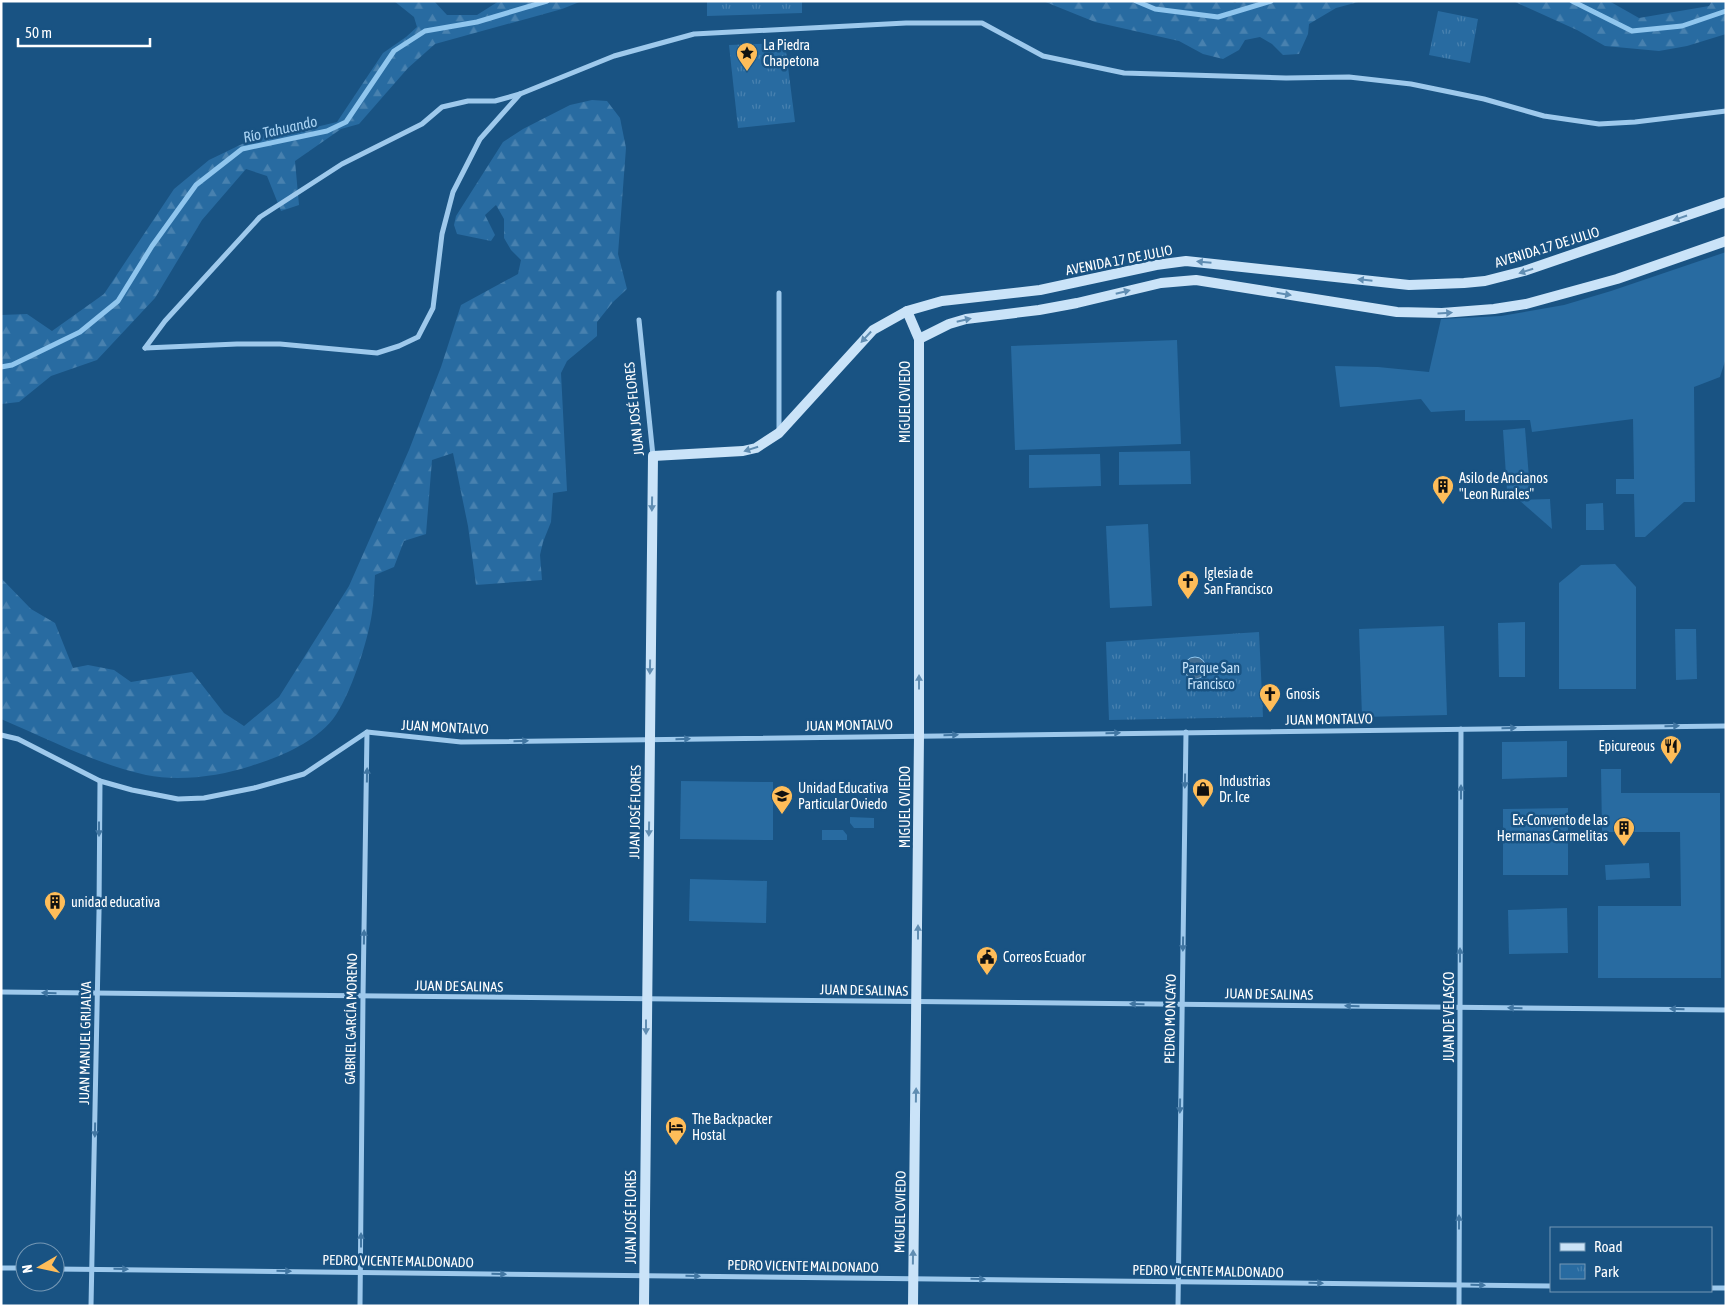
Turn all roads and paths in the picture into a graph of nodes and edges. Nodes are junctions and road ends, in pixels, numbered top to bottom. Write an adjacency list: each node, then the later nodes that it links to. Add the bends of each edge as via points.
1 (520, 94): 1 (street, via 480,139 453,192 442,234 433,308 418,337 377,354 280,344 145,348 165,321 260,217 342,164 422,124 442,107 468,101 495,101); 2 (street, via 614,56 694,34 906,23 982,23 1043,56 1124,73 1348,77 1411,84 1484,98 1544,116 1599,124)
2 (1726, 111)
3 (1726, 202): 6 (street, AVENIDA 17 DE JULIO, one-way to 6, via 1524,272 1486,281 1408,285 1186,261 1040,290 942,301)
4 (1726, 240): 8 (street, one-way to 4, via 966,319 1039,310 1161,283 1196,280 1397,312 1494,309 1526,304 1617,279)
5 (779, 293): 9 (street)
6 (907, 311): 8 (street, MIGUEL OVIEDO); 9 (street, AVENIDA 17 DE JULIO, one-way to 9, via 873,330)
7 (638, 320): 10 (street, JUAN JOSÉ FLORES)
8 (919, 340): 16 (street, MIGUEL OVIEDO, one-way to 8)
9 (779, 433): 10 (street, AVENIDA 17 DE JULIO, one-way to 10, via 756,448 743,452)
10 (652, 456): 17 (street, JUAN JOSÉ FLORES, one-way to 17)
11 (1726, 726): 12 (street, JUAN MONTALVO, one-way to 11)
12 (1461, 729): 14 (street, JUAN MONTALVO); 25 (street, JUAN DE VELASCO, one-way to 12)
13 (367, 732): 17 (street, JUAN MONTALVO, one-way to 17, via 461,742); 18 (street, via 304,774 204,798 178,799); 21 (street, GABRIEL GARCÍA MORENO, one-way to 13)
14 (1186, 732): 16 (street, JUAN MONTALVO, one-way to 14); 24 (street, PEDRO MONCAYO, one-way to 24)
15 (1, 735): 18 (street, via 18,739)
16 (919, 736): 17 (street, JUAN MONTALVO, one-way to 16); 23 (street, MIGUEL OVIEDO, one-way to 16)
17 (650, 739): 22 (street, JUAN JOSÉ FLORES, one-way to 22)
18 (100, 780): 20 (street, JUAN MANUEL GRIJALVA, one-way to 20)
19 (1, 992): 20 (street, JUAN DE SALINAS, one-way to 19)
20 (98, 993): 21 (street, JUAN DE SALINAS); 30 (street, JUAN MANUEL GRIJALVA, one-way to 30)
21 (363, 996): 22 (street, JUAN DE SALINAS); 31 (street, GABRIEL GARCÍA MORENO, one-way to 21)
22 (647, 999): 23 (street, JUAN DE SALINAS); 32 (street, JUAN JOSÉ FLORES, one-way to 32)
23 (917, 1002): 24 (street, JUAN DE SALINAS, one-way to 23); 33 (street, MIGUEL OVIEDO, one-way to 23)
24 (1182, 1004): 25 (street, JUAN DE SALINAS, one-way to 24); 34 (street, PEDRO MONCAYO, one-way to 34)
25 (1460, 1007): 26 (street, JUAN DE SALINAS, one-way to 25); 35 (street, JUAN DE VELASCO, one-way to 25)
26 (1726, 1010)
27 (1, 1268): 28 (street)
28 (15, 1268)
29 (65, 1268): 30 (street, PEDRO VICENTE MALDONADO)
30 (92, 1269): 31 (street, PEDRO VICENTE MALDONADO, one-way to 31); 39 (street, JUAN MANUEL GRIJALVA)
31 (361, 1272): 32 (street, PEDRO VICENTE MALDONADO, one-way to 32); 40 (street, GABRIEL GARCÍA MORENO)
32 (644, 1276): 33 (street, PEDRO VICENTE MALDONADO, one-way to 33); 41 (street, JUAN JOSÉ FLORES)
33 (913, 1279): 34 (street, PEDRO VICENTE MALDONADO, one-way to 34); 42 (street, MIGUEL OVIEDO)
34 (1178, 1282): 35 (street, PEDRO VICENTE MALDONADO, one-way to 35); 43 (street, PEDRO MONCAYO)
35 (1459, 1285): 36 (street, PEDRO VICENTE MALDONADO, one-way to 36); 44 (street, JUAN DE VELASCO)
36 (1550, 1286)
37 (1712, 1288): 38 (street)
38 (1726, 1288)
39 (91, 1306)
40 (360, 1306)
41 (644, 1306)
42 (913, 1306)
43 (1178, 1306)
44 (1459, 1306)

